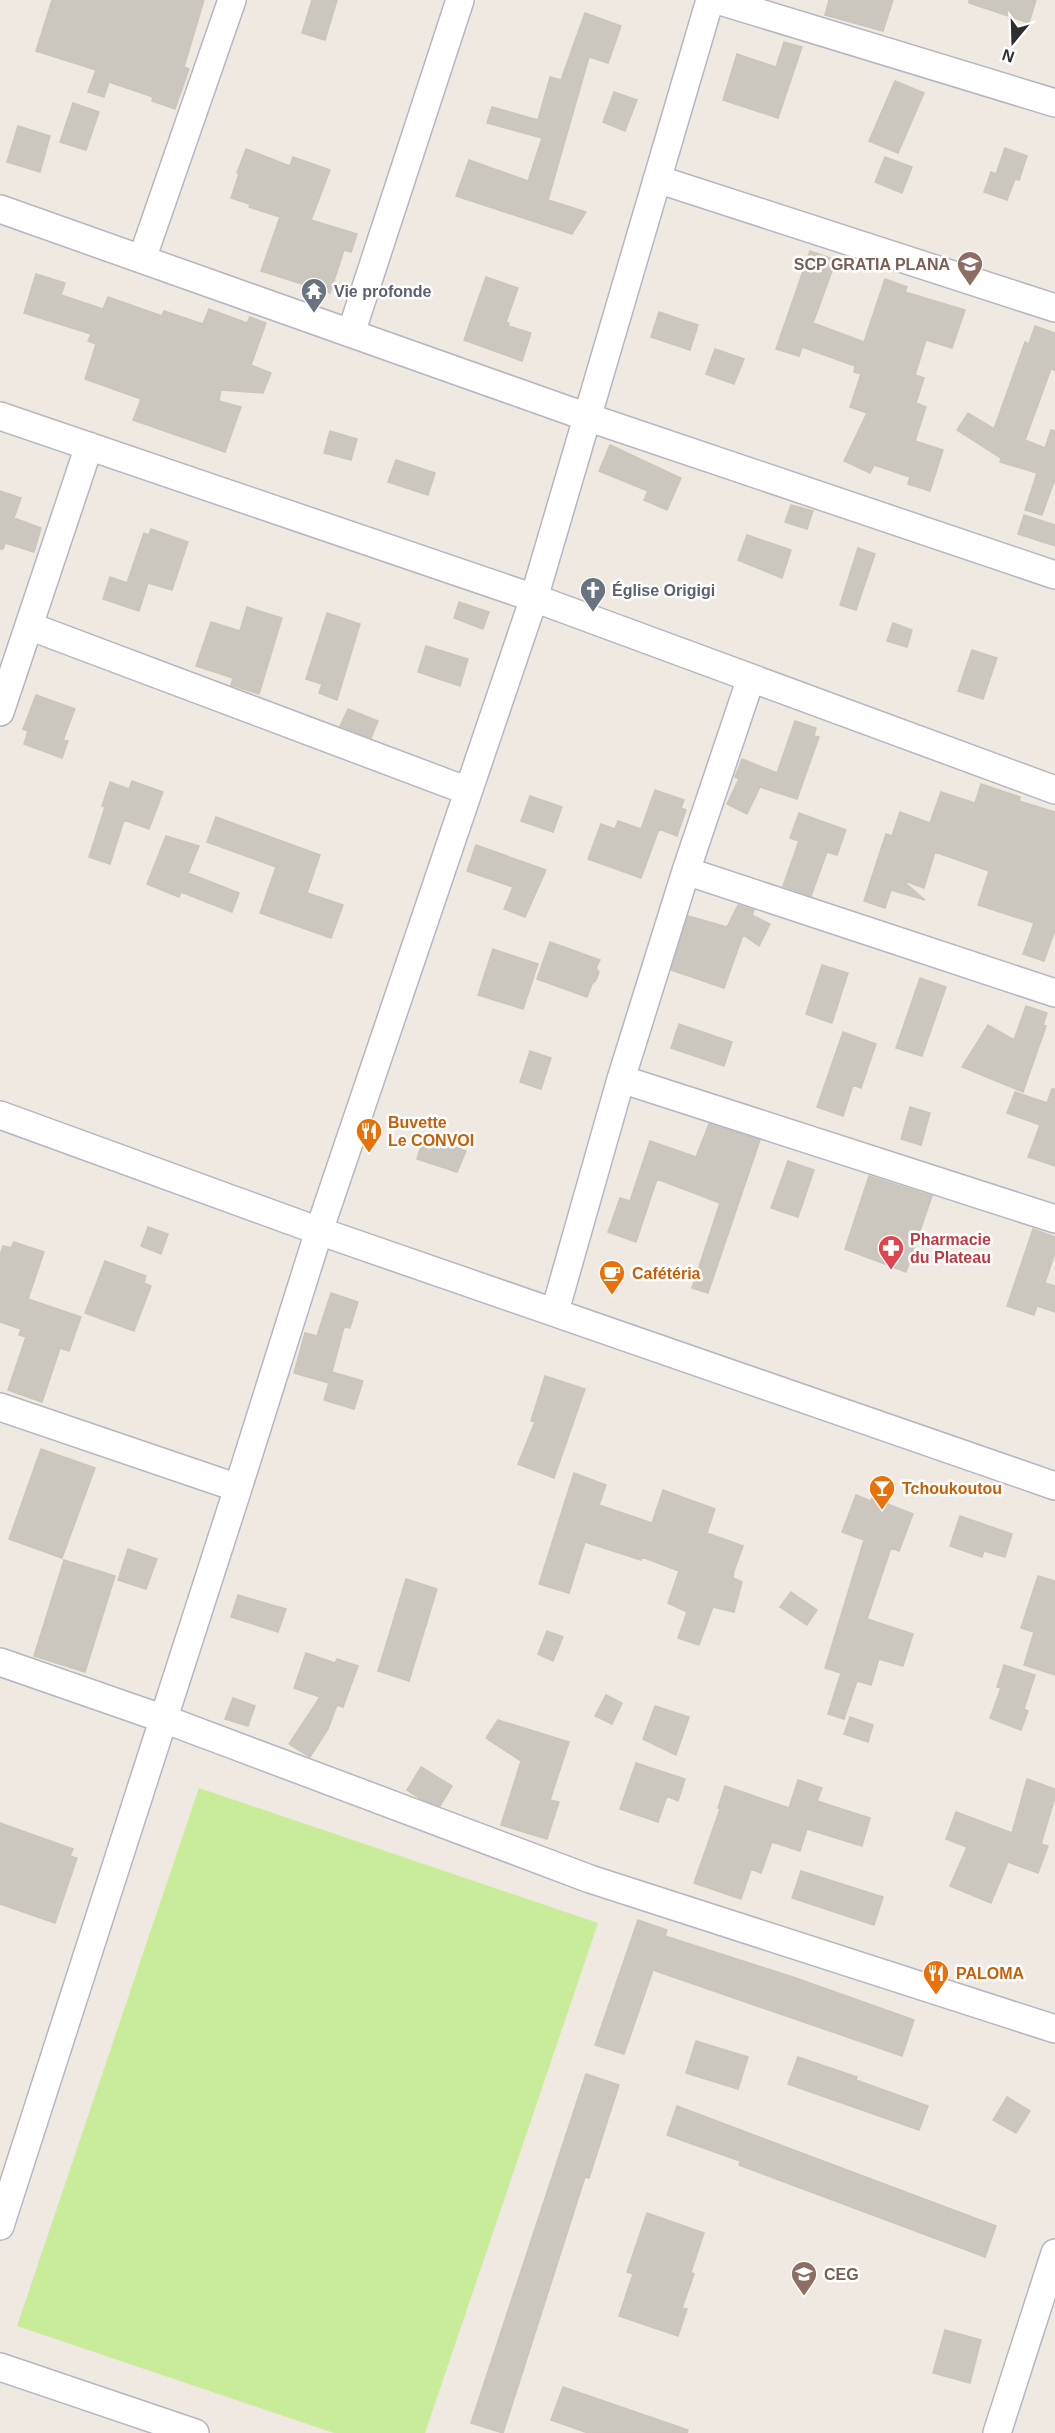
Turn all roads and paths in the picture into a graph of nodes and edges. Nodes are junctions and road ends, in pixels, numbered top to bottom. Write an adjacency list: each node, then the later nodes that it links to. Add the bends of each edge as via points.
1 (232, 0): 8 (street)
2 (460, 0): 10 (street)
3 (710, 0): 6 (street)
4 (717, 0): 5 (street)
5 (1055, 103)
6 (657, 179): 9 (street); 12 (street)
7 (0, 209): 8 (street)
8 (142, 259): 10 (street)
9 (1055, 308)
10 (351, 333): 12 (street)
11 (0, 416): 13 (street)
12 (587, 417): 14 (street); 15 (street)
13 (89, 446): 15 (street); 16 (street)
14 (1055, 575)
15 (534, 598): 17 (street); 20 (street)
16 (29, 627): 18 (street); 20 (street)
17 (751, 678): 19 (street); 21 (street)
18 (0, 712)
19 (1055, 790)
20 (468, 791): 26 (street)
21 (686, 871): 22 (street); 23 (street)
22 (1055, 993)
23 (621, 1079): 25 (street); 27 (street)
24 (0, 1115): 26 (street)
25 (1055, 1219)
26 (319, 1231): 27 (street); 30 (street)
27 (555, 1311): 29 (street)
28 (0, 1407): 30 (street)
29 (1055, 1486)
30 (238, 1488): 32 (street)
31 (0, 1662): 32 (street)
32 (164, 1719): 33 (street, via 590,1879); 34 (street)
33 (1055, 2030)
34 (0, 2226)
35 (1055, 2253): 36 (street)
36 (1050, 2286): 39 (street)
37 (0, 2367): 38 (street)
38 (195, 2433)
39 (997, 2433)

